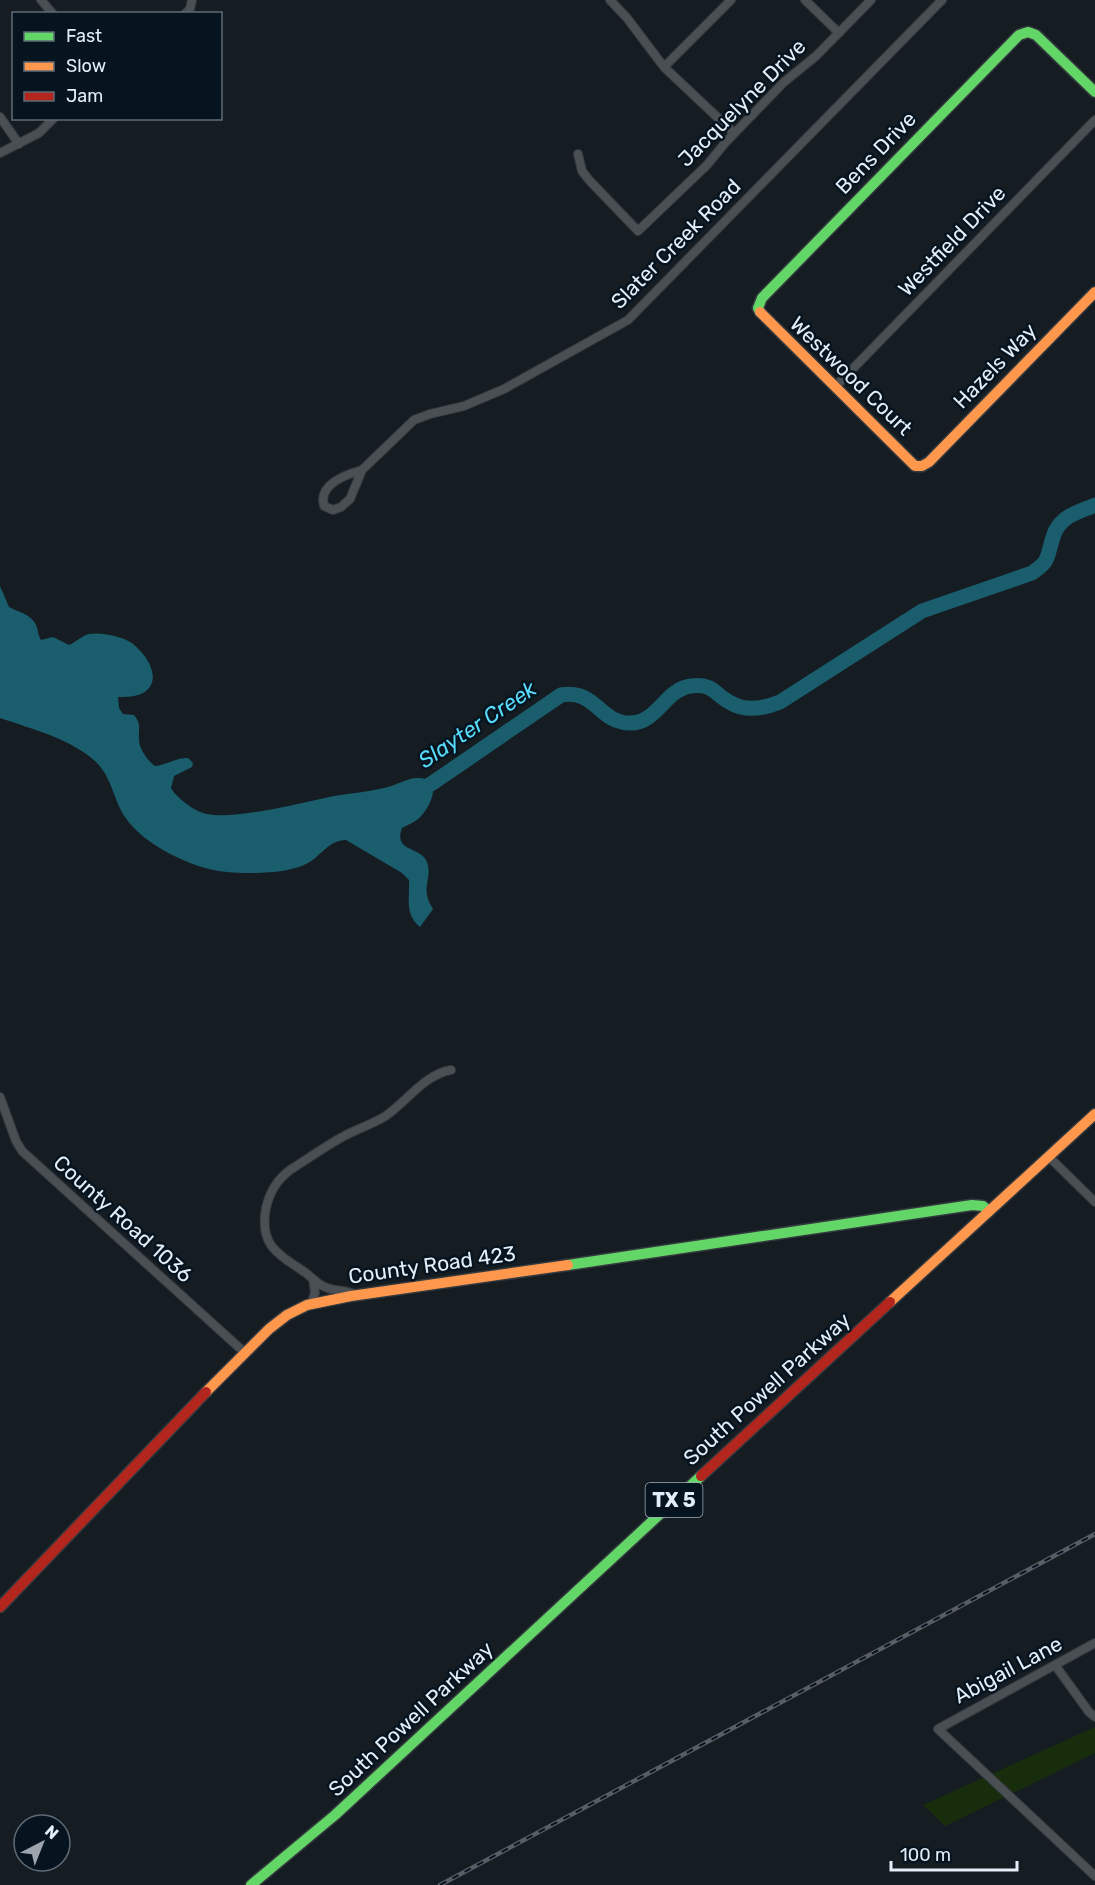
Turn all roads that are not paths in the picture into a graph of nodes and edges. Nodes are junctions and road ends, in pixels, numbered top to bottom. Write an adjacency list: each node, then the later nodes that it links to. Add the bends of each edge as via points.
1 (40, 0): 7 (street)
2 (610, 0): 9 (street)
3 (730, 0): 9 (street)
4 (805, 0): 8 (street)
5 (871, 0): 8 (street, Jacquelyne Drive)
6 (942, 0): 22 (street, Slater Creek Road, via 628,320 488,397 414,420)
7 (51, 12)
8 (838, 33): 14 (street, Jacquelyne Drive)
9 (664, 67): 14 (street)
10 (1095, 92): 19 (street, Bens Drive, via 1036,35 1019,35 762,298)
11 (0, 117): 15 (street)
12 (52, 120): 15 (street, via 39,134)
13 (1095, 120): 20 (street, Westfield Drive)
14 (734, 133): 17 (street, Jacquelyne Drive, via 707,165 638,231 589,180)
15 (19, 144): 16 (street)
16 (0, 153)
17 (578, 154)
18 (1095, 292): 21 (street, Hazels Way)
19 (758, 308): 20 (street, Westwood Court)
20 (835, 387): 21 (street, Westwood Court, via 915,466)
21 (922, 466)
22 (362, 470): 22 (street, Slater Creek Road, via 326,488 324,506 333,510 350,499)
23 (452, 1070): 29 (street, via 426,1081 382,1118 345,1135 290,1170 274,1186 264,1223 268,1241 282,1258)
24 (0, 1097): 32 (street, County Road 1036, via 16,1141 26,1154)
25 (1095, 1114): 26 (street, South Powell Parkway / TX 5)
26 (1048, 1156): 27 (street); 28 (street, South Powell Parkway / TX 5)
27 (1095, 1202)
28 (989, 1211): 30 (street, County Road 423, via 972,1204); 38 (street, South Powell Parkway / TX 5, via 352,1800)
29 (312, 1278): 30 (street, via 327,1288); 31 (street, via 315,1293)
30 (356, 1295): 31 (street, County Road 423)
31 (310, 1304): 32 (street, County Road 423, via 273,1326)
32 (244, 1352): 33 (street, County Road 423)
33 (0, 1607)
34 (1095, 1643): 35 (street, Abigail Lane)
35 (1056, 1665): 36 (street); 37 (street, Abigail Lane, via 938,1729)
36 (1095, 1718)
37 (1095, 1876)
38 (251, 1885)

